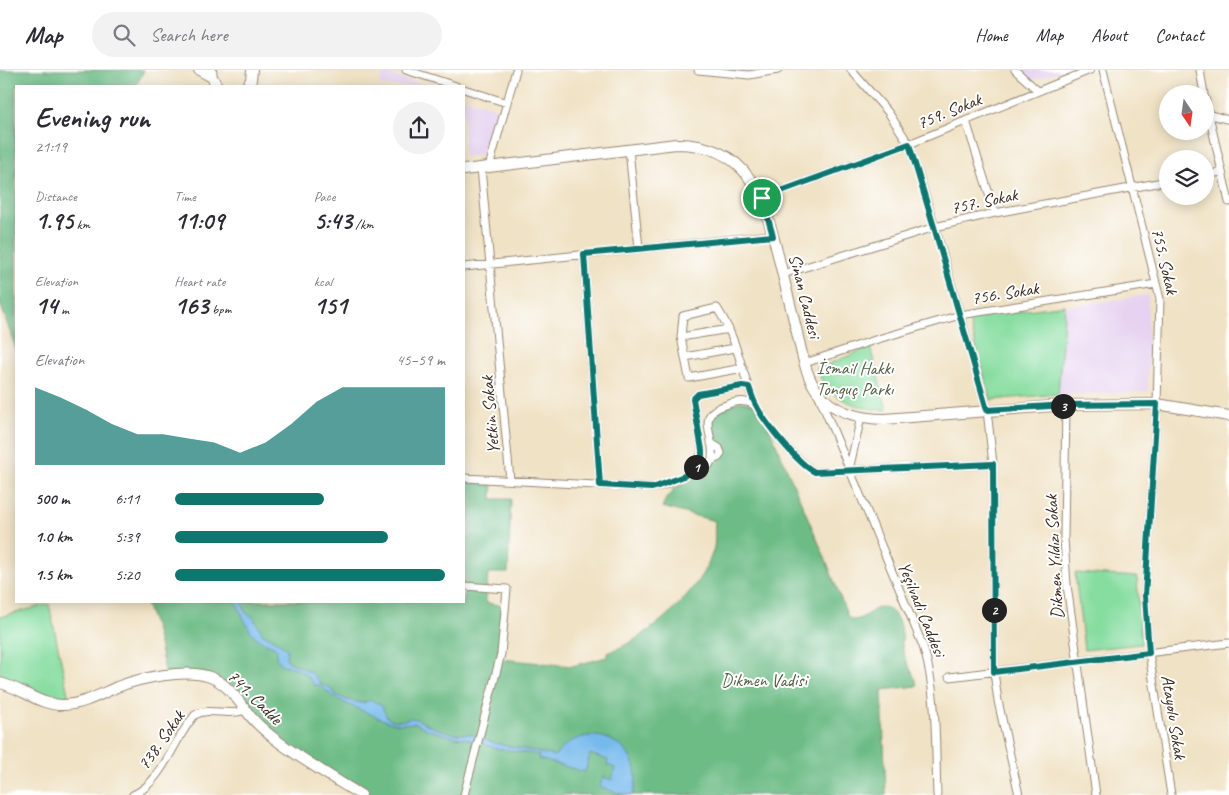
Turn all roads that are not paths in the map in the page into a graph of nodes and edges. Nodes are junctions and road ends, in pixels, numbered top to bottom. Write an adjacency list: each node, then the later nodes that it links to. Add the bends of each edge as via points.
1 (200, 70): 11 (main road)
2 (406, 70): 12 (street)
3 (516, 70): 16 (street)
4 (698, 70): 5 (street, via 749,75)
5 (778, 70)
6 (851, 70): 21 (street, via 888,112)
7 (1015, 70): 15 (street)
8 (1090, 70): 15 (street, 759. Sokak)
9 (1103, 70): 28 (street, 755. Sokak)
10 (1200, 70): 13 (street)
11 (213, 78)
12 (453, 85)
13 (1202, 85)
14 (465, 89): 16 (street)
15 (1038, 91): 19 (street, 759. Sokak)
16 (507, 103): 23 (street)
17 (1214, 116): 18 (street)
18 (1229, 120)
19 (966, 121): 21 (street, 759. Sokak); 31 (street)
20 (1214, 140): 25 (street)
21 (909, 144): 29 (street, 759. Sokak); 32 (street)
22 (629, 150): 23 (main road, Sinan Caddesi); 29 (main road, Sinan Caddesi, via 676,144 712,149 739,164); 34 (street)
23 (485, 168): 24 (main road, Sinan Caddesi); 36 (street, Yetkin Sokak)
24 (465, 170)
25 (1221, 172): 26 (street); 30 (street)
26 (1214, 173)
27 (1159, 183): 28 (street, 757. Sokak)
28 (1132, 188): 31 (street, 757. Sokak); 39 (street, 755. Sokak)
29 (762, 198): 33 (main road, Sinan Caddesi)
30 (1229, 202)
31 (995, 213): 32 (street, 757. Sokak)
32 (934, 227): 38 (street, 757. Sokak); 40 (street)
33 (773, 236): 34 (street); 38 (main road, Sinan Caddesi)
34 (639, 248): 35 (street)
35 (584, 254): 36 (street); 60 (street)
36 (491, 264): 37 (street); 59 (street, Yetkin Sokak)
37 (465, 267)
38 (783, 274): 45 (main road, Sinan Caddesi)
39 (1156, 284): 40 (street, 756. Sokak); 49 (street, 755. Sokak, via 1160,300)
40 (960, 315): 45 (street, 756. Sokak); 52 (street)
41 (729, 329): 42 (street); 42 (street, via 717,308 684,316); 43 (street)
42 (681, 338): 44 (street)
43 (736, 348): 44 (street); 46 (street)
44 (685, 357): 46 (street, via 689,378)
45 (805, 363): 48 (main road, Sinan Caddesi)
46 (743, 368): 47 (street)
47 (749, 387): 50 (street); 60 (street, via 698,394 693,399 702,457 684,476 652,488)
48 (817, 391): 54 (main road, Sinan Caddesi, via 839,410); 56 (street, Yeşilvadi Caddesi)
49 (1157, 404): 51 (main road, Sinan Caddesi); 53 (main road, Sinan Caddesi); 63 (street, Atayolu Sokak, via 1145,596)
50 (755, 405): 56 (street, via 768,425 810,469 815,472); 57 (street, via 740,401 710,413 711,443 719,448 720,453)
51 (1066, 405): 52 (main road, Sinan Caddesi); 64 (street, Dikmen Yıldızı Sokak, via 1066,585)
52 (987, 410): 54 (main road, Sinan Caddesi, via 898,419); 55 (street)
53 (1229, 416)
54 (860, 417): 56 (street)
55 (993, 464): 56 (street); 65 (street)
56 (849, 470): 72 (street, Yeşilvadi Caddesi, via 929,666 934,704)
57 (703, 473)
58 (465, 478): 59 (street)
59 (510, 480): 60 (street)
60 (600, 485)
61 (465, 586): 71 (street, via 507,589 502,654)
62 (1229, 643): 63 (street)
63 (1149, 653): 64 (street); 75 (street, Atayolu Sokak)
64 (1077, 662): 65 (street); 74 (street, Dikmen Yıldızı Sokak)
65 (994, 672): 66 (street); 73 (street)
66 (949, 677)
67 (0, 683): 68 (main road, 741. Cadde, via 37,700 61,705 86,701 132,682 194,673 222,684)
68 (244, 708): 69 (street, 738. Sokak, via 237,713 207,711 195,715 155,776); 70 (main road, 741. Cadde, via 275,740)
69 (133, 795)
70 (361, 795)
71 (464, 795)
72 (937, 795)
73 (1019, 795)
74 (1096, 795)
75 (1171, 795)

